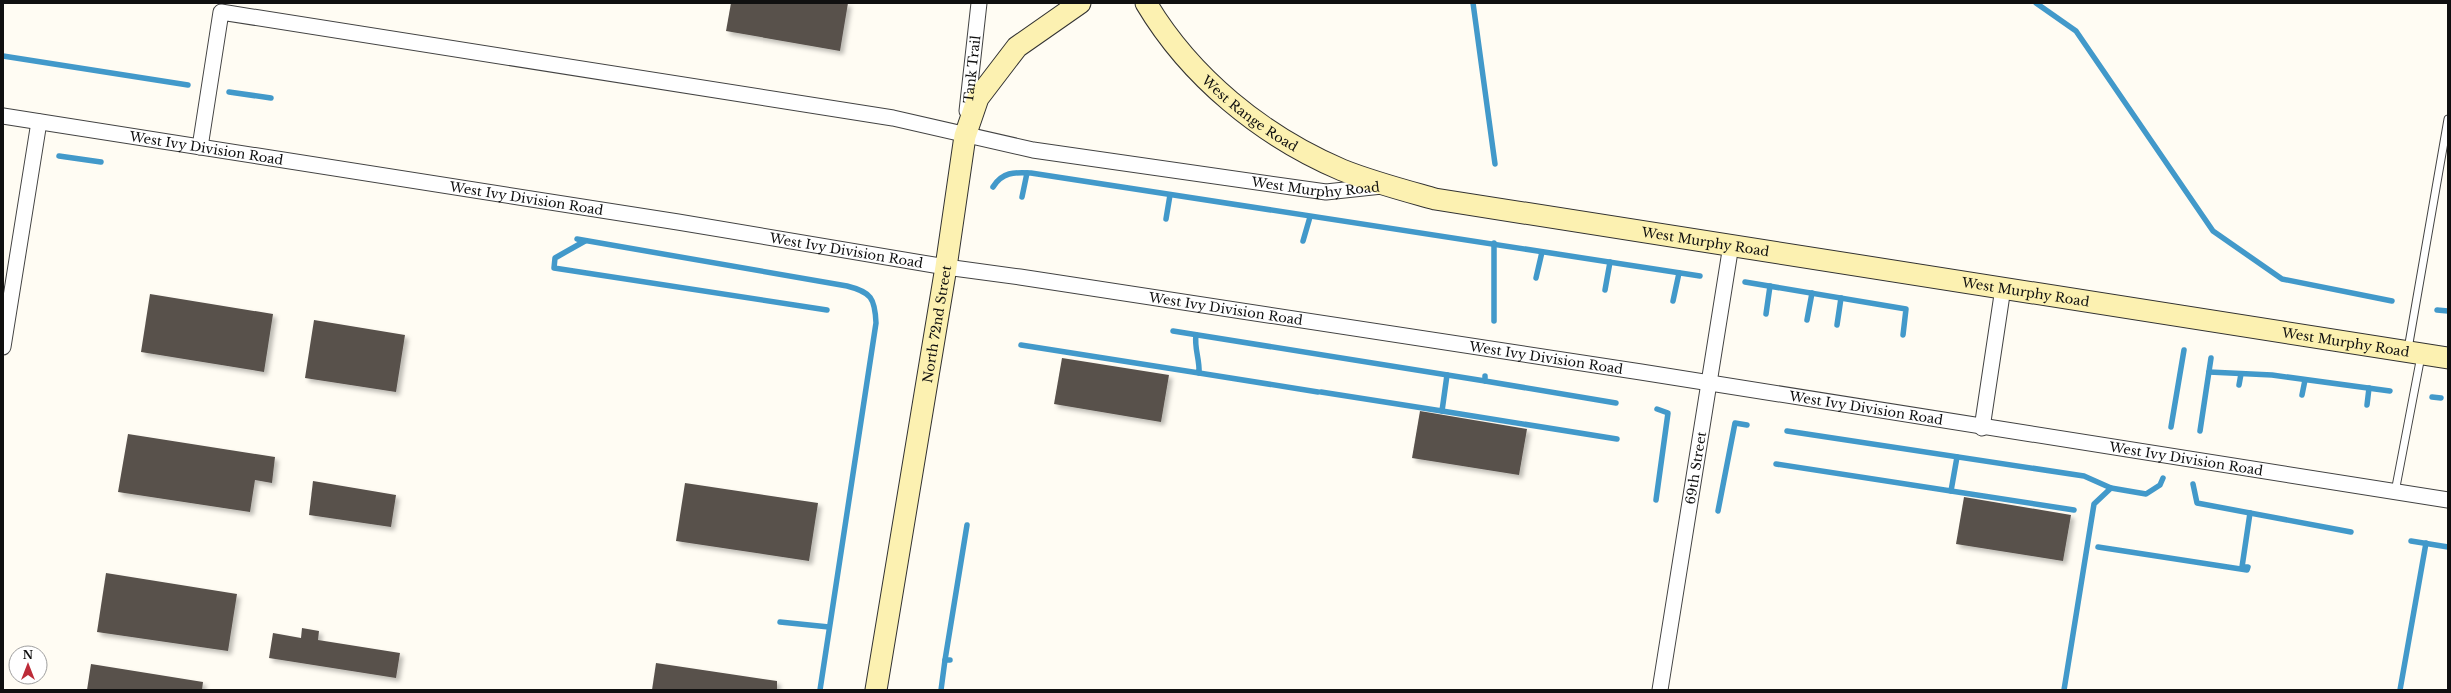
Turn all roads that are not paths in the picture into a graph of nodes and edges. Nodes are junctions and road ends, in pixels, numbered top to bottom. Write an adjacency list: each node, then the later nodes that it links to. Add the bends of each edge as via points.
1 (979, 3): 7 (street, Tank Trail)
2 (1080, 3): 7 (street, North 72nd Street, via 1046,25 1013,52 978,98)
3 (1146, 3): 9 (street, West Range Road, via 1158,23 1213,88 1259,123 1298,147 1341,170)
4 (3, 116): 6 (street, West Ivy Division Road)
5 (2448, 119): 14 (lane)
6 (39, 122): 8 (street, West Ivy Division Road); 13 (street)
7 (965, 136): 8 (street, West Murphy Road, via 893,118 221,12); 9 (street, West Murphy Road, via 1033,150 1326,192); 11 (street, North 72nd Street)
8 (200, 147): 11 (street, West Ivy Division Road)
9 (1385, 186): 10 (street, West Murphy Road, via 1435,199)
10 (1732, 245): 12 (street, West Murphy Road); 16 (street, 69th Street)
11 (946, 267): 16 (street, West Ivy Division Road); 20 (street, North 72nd Street)
12 (2003, 288): 14 (street, West Murphy Road); 17 (street)
13 (3, 347)
14 (2415, 352): 15 (street, West Murphy Road); 18 (lane)
15 (2448, 358)
16 (1709, 383): 17 (street, West Ivy Division Road); 21 (street, 69th Street)
17 (1982, 428): 18 (street, West Ivy Division Road)
18 (2395, 492): 19 (street, West Ivy Division Road)
19 (2448, 500)
20 (876, 690)
21 (1660, 690)

